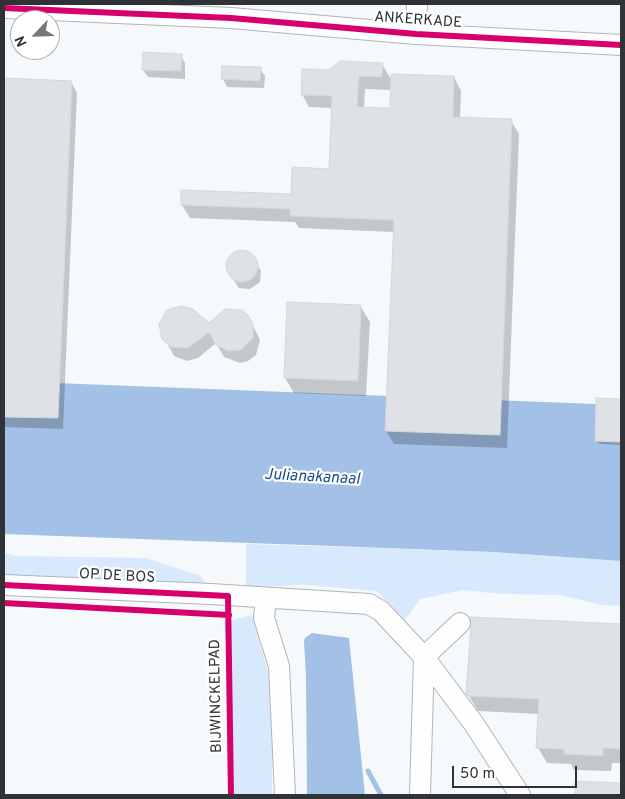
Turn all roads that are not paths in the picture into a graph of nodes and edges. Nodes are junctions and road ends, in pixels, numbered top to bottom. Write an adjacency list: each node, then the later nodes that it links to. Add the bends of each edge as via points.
1 (417, 4): 3 (street)
2 (4, 8): 3 (street, ANKERKADE, via 231,18)
3 (416, 34): 4 (street, ANKERKADE)
4 (621, 45)
5 (4, 585): 6 (street, OP DE BOS)
6 (266, 599): 8 (street, OP DE BOS, via 369,604 381,611); 10 (street, via 264,618 279,666)
7 (460, 622): 8 (street)
8 (424, 656): 9 (street); 11 (street, OP DE BOS)
9 (420, 794)
10 (285, 795)
11 (520, 795)

